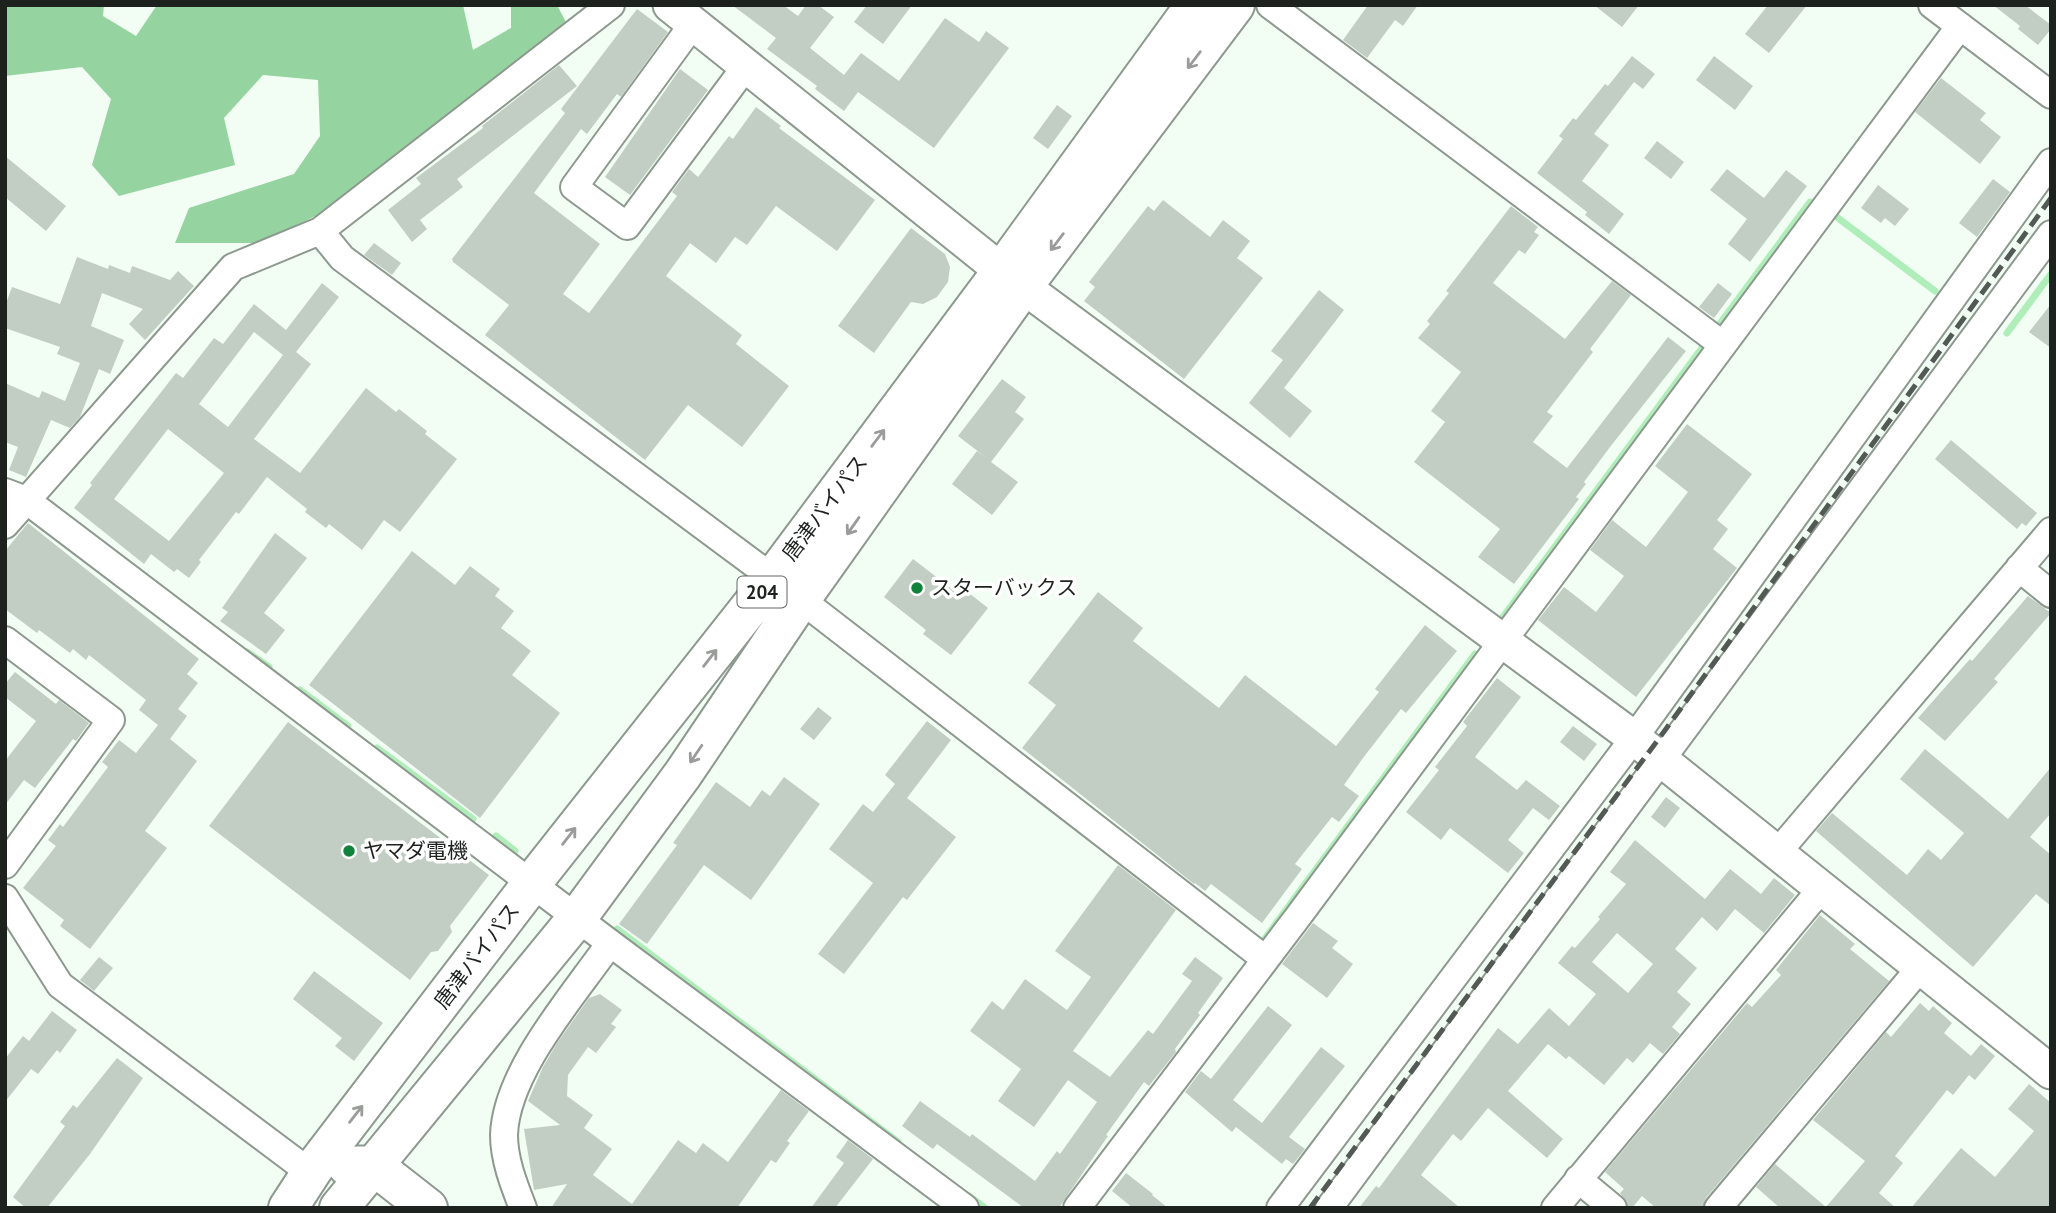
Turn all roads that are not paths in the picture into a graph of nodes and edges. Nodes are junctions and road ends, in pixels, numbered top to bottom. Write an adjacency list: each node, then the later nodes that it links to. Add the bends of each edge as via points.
1 (611, 5): 7 (street)
2 (1195, 5): 13 (highway, 唐津バイパス / 204)
3 (1235, 5): 13 (highway, 唐津バイパス / 204, one-way to 13)
4 (1270, 5): 14 (street)
5 (682, 14): 8 (street); 8 (street, via 574,187 627,226)
6 (1950, 14): 9 (street); 14 (street, via 1824,209)
7 (579, 16): 11 (street)
8 (746, 66): 13 (street)
9 (2051, 95)
10 (2051, 162): 23 (street)
11 (320, 231): 15 (street, via 233,267); 19 (street, via 342,258)
12 (2051, 234): 24 (street)
13 (1013, 278): 19 (highway, 唐津バイパス / 204); 22 (street)
14 (1714, 338): 22 (street)
15 (15, 496): 16 (street); 27 (street)
16 (5, 525)
17 (2051, 531): 18 (street)
18 (2019, 568): 20 (street); 25 (street)
19 (787, 588): 27 (highway, 唐津バイパス / 204, one-way to 19); 30 (highway, 唐津バイパス / 204, one-way to 30, via 683,774); 32 (street)
20 (2051, 594)
21 (5, 640): 26 (street, via 111,720)
22 (1503, 641): 23 (street); 32 (street)
23 (1634, 738): 24 (street); 44 (street)
24 (1661, 760): 25 (street); 45 (street)
25 (1777, 853): 28 (street)
26 (5, 865)
27 (532, 883): 30 (street); 36 (highway, 唐津バイパス / 204, one-way to 27)
28 (1822, 888): 33 (street); 37 (street)
29 (5, 898): 36 (street, via 60,985 296,1162)
30 (577, 918): 31 (street); 35 (highway, 唐津バイパス / 204)
31 (610, 943): 41 (street, via 528,1058 510,1097 504,1135 509,1171); 42 (street)
32 (1258, 953): 43 (street)
33 (1920, 968): 34 (street); 48 (street)
34 (2051, 1072)
35 (373, 1165): 36 (highway); 38 (highway, 唐津バイパス); 40 (highway)
36 (314, 1168): 38 (highway); 39 (highway, 唐津バイパス)
37 (1578, 1179): 46 (street); 47 (street)
38 (341, 1207)
39 (288, 1208)
40 (428, 1208)
41 (523, 1208)
42 (965, 1208)
43 (1077, 1208)
44 (1280, 1208)
45 (1329, 1208)
46 (1555, 1208)
47 (1613, 1208)
48 (1717, 1208)

